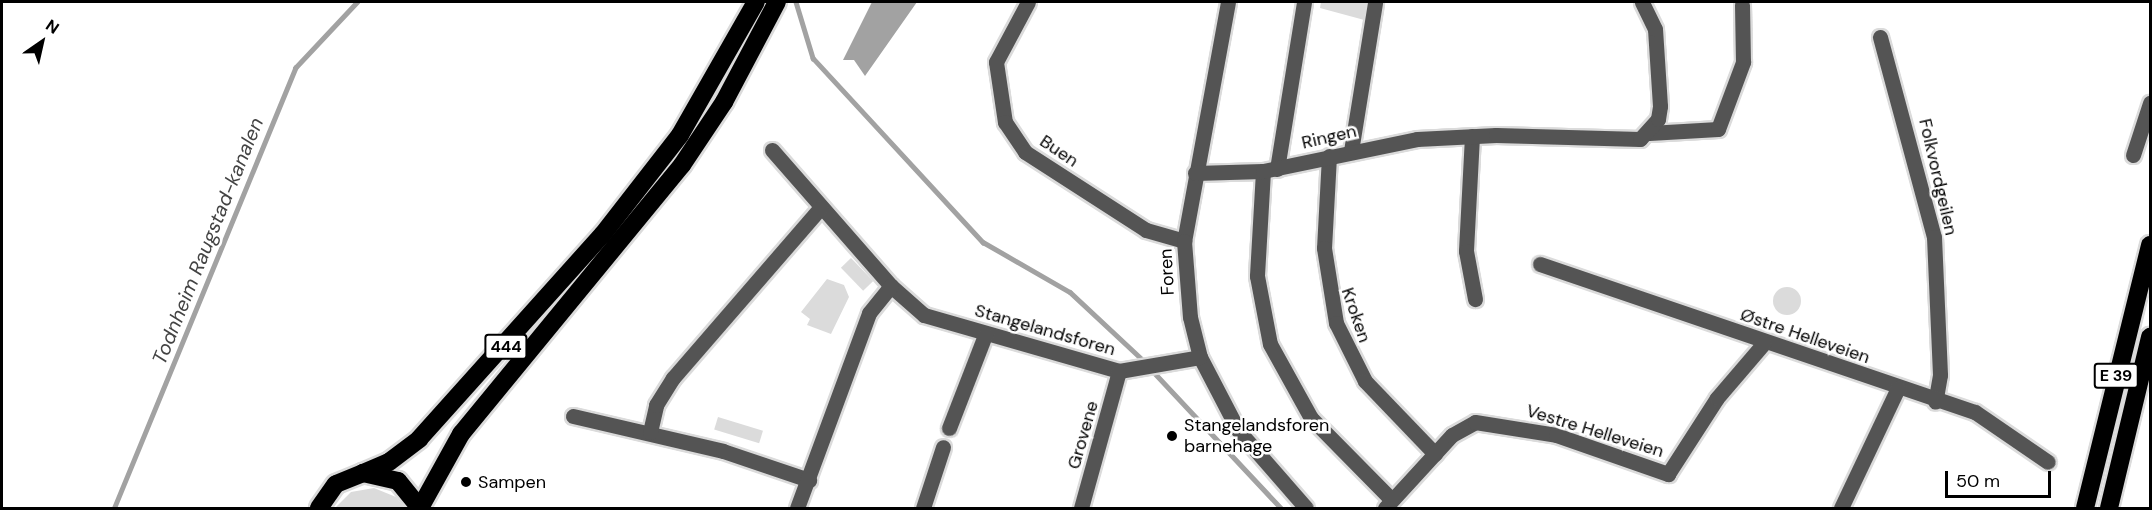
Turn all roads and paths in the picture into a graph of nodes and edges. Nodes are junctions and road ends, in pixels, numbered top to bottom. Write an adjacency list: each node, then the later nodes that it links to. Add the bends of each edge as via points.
1 (756, 2): 38 (highway, 444, via 680,135 603,234 419,439 389,462)
2 (777, 2): 42 (highway, 444, via 682,165 461,434)
3 (1028, 2): 20 (street, Buen, via 996,62 1005,122 1024,152 1146,230)
4 (1228, 2): 18 (street, Foren)
5 (1304, 2): 17 (street)
6 (1375, 2): 14 (street)
7 (1642, 2): 11 (street, via 1655,28 1660,106)
8 (1742, 5): 11 (street, Ringen, via 1743,62 1718,129)
9 (1880, 37): 31 (street, Folkvordgeilen, via 1934,237 1940,375)
10 (2151, 103): 15 (street)
11 (1648, 133): 12 (street, Ringen, via 1626,142)
12 (1472, 136): 14 (street, Ringen); 24 (street, via 1466,251)
13 (772, 150): 19 (street, Stangelandsforen)
14 (1351, 151): 16 (street, Ringen)
15 (2133, 155)
16 (1329, 156): 17 (street, Ringen); 36 (street, Kroken, via 1324,248 1336,323 1365,381)
17 (1270, 170): 18 (street, Ringen); 40 (street, via 1257,276 1270,344 1311,418)
18 (1195, 173): 20 (street, Foren)
19 (821, 207): 23 (street, Stangelandsforen); 34 (street, via 673,378 656,405)
20 (1184, 241): 28 (street, Foren, via 1190,317)
21 (2151, 245): 48 (highway, E 39)
22 (1540, 264): 27 (street, Østre Helleveien)
23 (891, 286): 25 (street, Stangelandsforen, via 924,315); 39 (street, via 869,313)
24 (1475, 299)
25 (985, 335): 29 (street, Stangelandsforen); 33 (street)
26 (2151, 337): 49 (highway, E 39)
27 (1764, 343): 30 (street, Østre Helleveien); 36 (street, Vestre Helleveien, via 1717,398 1668,474 1556,435 1496,423 1475,422 1461,428)
28 (1200, 357): 29 (street, Stangelandsforen); 46 (street, Foren, via 1238,430)
29 (1119, 371): 45 (street, Grovene)
30 (1898, 388): 31 (street, Østre Helleveien); 47 (street)
31 (1935, 402): 37 (street, Østre Helleveien, via 1990,418)
32 (573, 416): 34 (street)
33 (949, 428)
34 (650, 432): 39 (street)
35 (943, 447): 44 (street)
36 (1435, 454): 40 (street, Vestre Helleveien)
37 (2048, 462)
38 (363, 473): 41 (highway, 444, via 336,484); 42 (highway, 444, via 398,482)
39 (809, 480): 43 (street)
40 (1388, 504)
41 (319, 508)
42 (420, 508)
43 (797, 508)
44 (923, 508)
45 (1081, 508)
46 (1306, 508)
47 (1841, 508)
48 (2085, 508)
49 (2109, 508)

